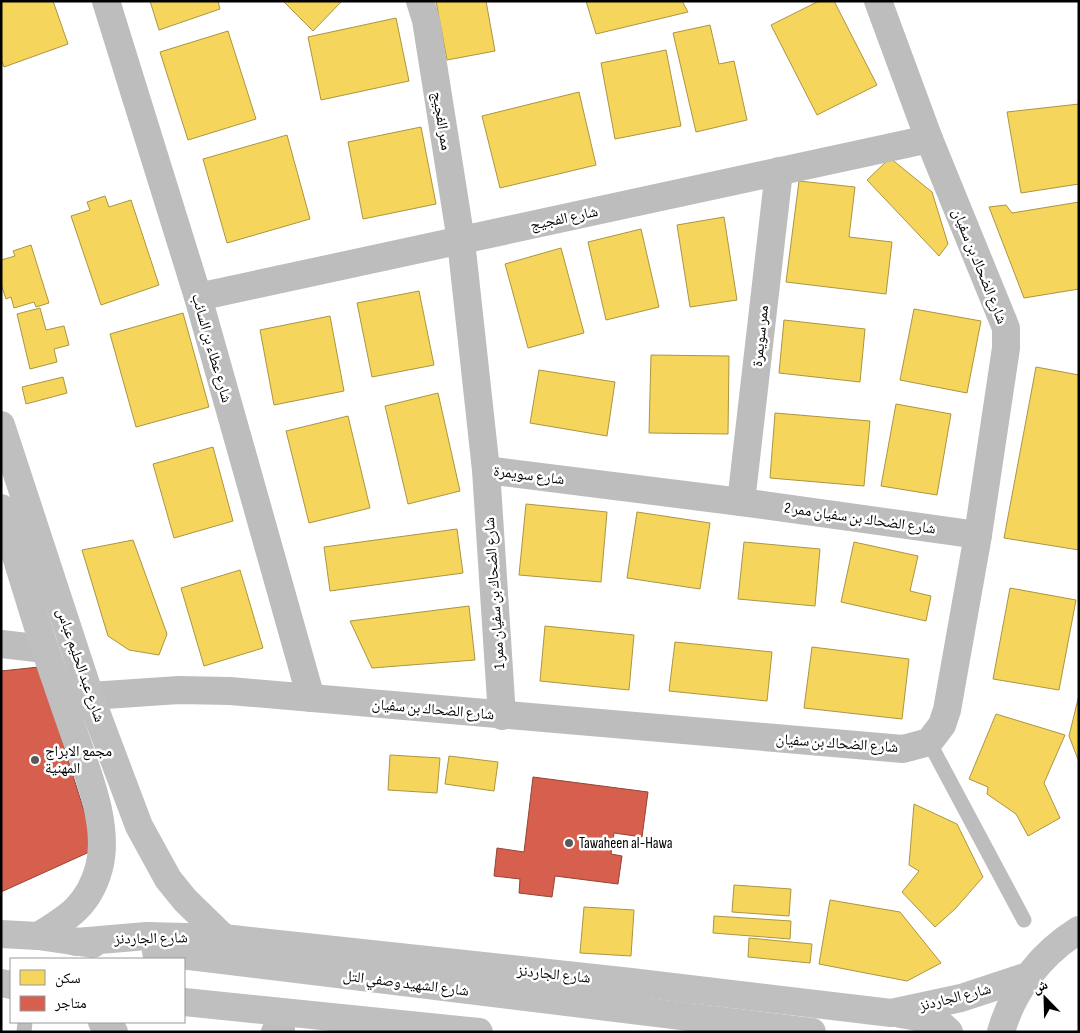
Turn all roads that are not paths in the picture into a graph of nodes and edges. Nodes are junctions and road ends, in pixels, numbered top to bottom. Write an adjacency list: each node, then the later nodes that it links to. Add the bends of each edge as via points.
1 (106, 1): 7 (street, شارع عطاء بن السائب)
2 (420, 1): 6 (street, ممر الفجيج, via 426,20)
3 (878, 1): 4 (street, شارع الضحاك بن سفيان)
4 (929, 139): 5 (street, شارع الفجيج); 12 (street, شارع الضحاك بن سفيان, via 1006,328 1006,348)
5 (779, 171): 6 (street, شارع الفجيج); 10 (street, ممر سويمرة)
6 (461, 241): 7 (street, شارع الفجيج); 9 (street, شارع سويمرة)
7 (198, 297): 16 (street, شارع عطاء بن السائب)
8 (1, 425): 15 (street, شارع عبد الحليم عباس)
9 (486, 470): 10 (street, شارع سويمرة); 17 (street, شارع الضحاك بن سفيان ممر 1)
10 (741, 502): 12 (street, شارع الضحاك بن سفيان ممر 2)
11 (1, 508): 14 (street, شارع عبد الحليم عباس)
12 (978, 535): 18 (street, شارع الضحاك بن سفيان, via 947,710 942,724)
13 (1, 644): 14 (street)
14 (45, 649): 22 (street, شارع عبد الحليم عباس, via 94,795 102,854 91,891 82,904)
15 (90, 696): 16 (street, شارع الضحاك بن سفيان, via 179,690); 23 (street, شارع عبد الحليم عباس, via 139,826 155,858 185,900)
16 (311, 698): 17 (street, شارع الضحاك بن سفيان)
17 (502, 716): 18 (street, شارع الضحاك بن سفيان, via 903,749)
18 (929, 742): 19 (lane)
19 (1024, 920)
20 (1079, 930): 25 (street, via 1053,948)
21 (1, 934): 22 (street, شارع الشهيد وصفي التل)
22 (38, 936): 24 (street, شارع الشهيد وصفي التل)
23 (224, 938): 24 (street, شارع الجاردنز, via 147,936); 27 (street, شارع الجاردنز)
24 (76, 942): 33 (street, شارع الشهيد وصفي التل)
25 (1028, 976): 27 (street, شارع الجاردنز, via 961,998); 35 (street, via 1014,998)
26 (185, 1002): 32 (street)
27 (891, 1012): 34 (street, via 943,1025)
28 (185, 1020): 30 (street)
29 (103, 1023): 31 (street)
30 (286, 1031)
31 (114, 1032)
32 (479, 1032)
33 (812, 1032)
34 (949, 1032)
35 (1001, 1032)

